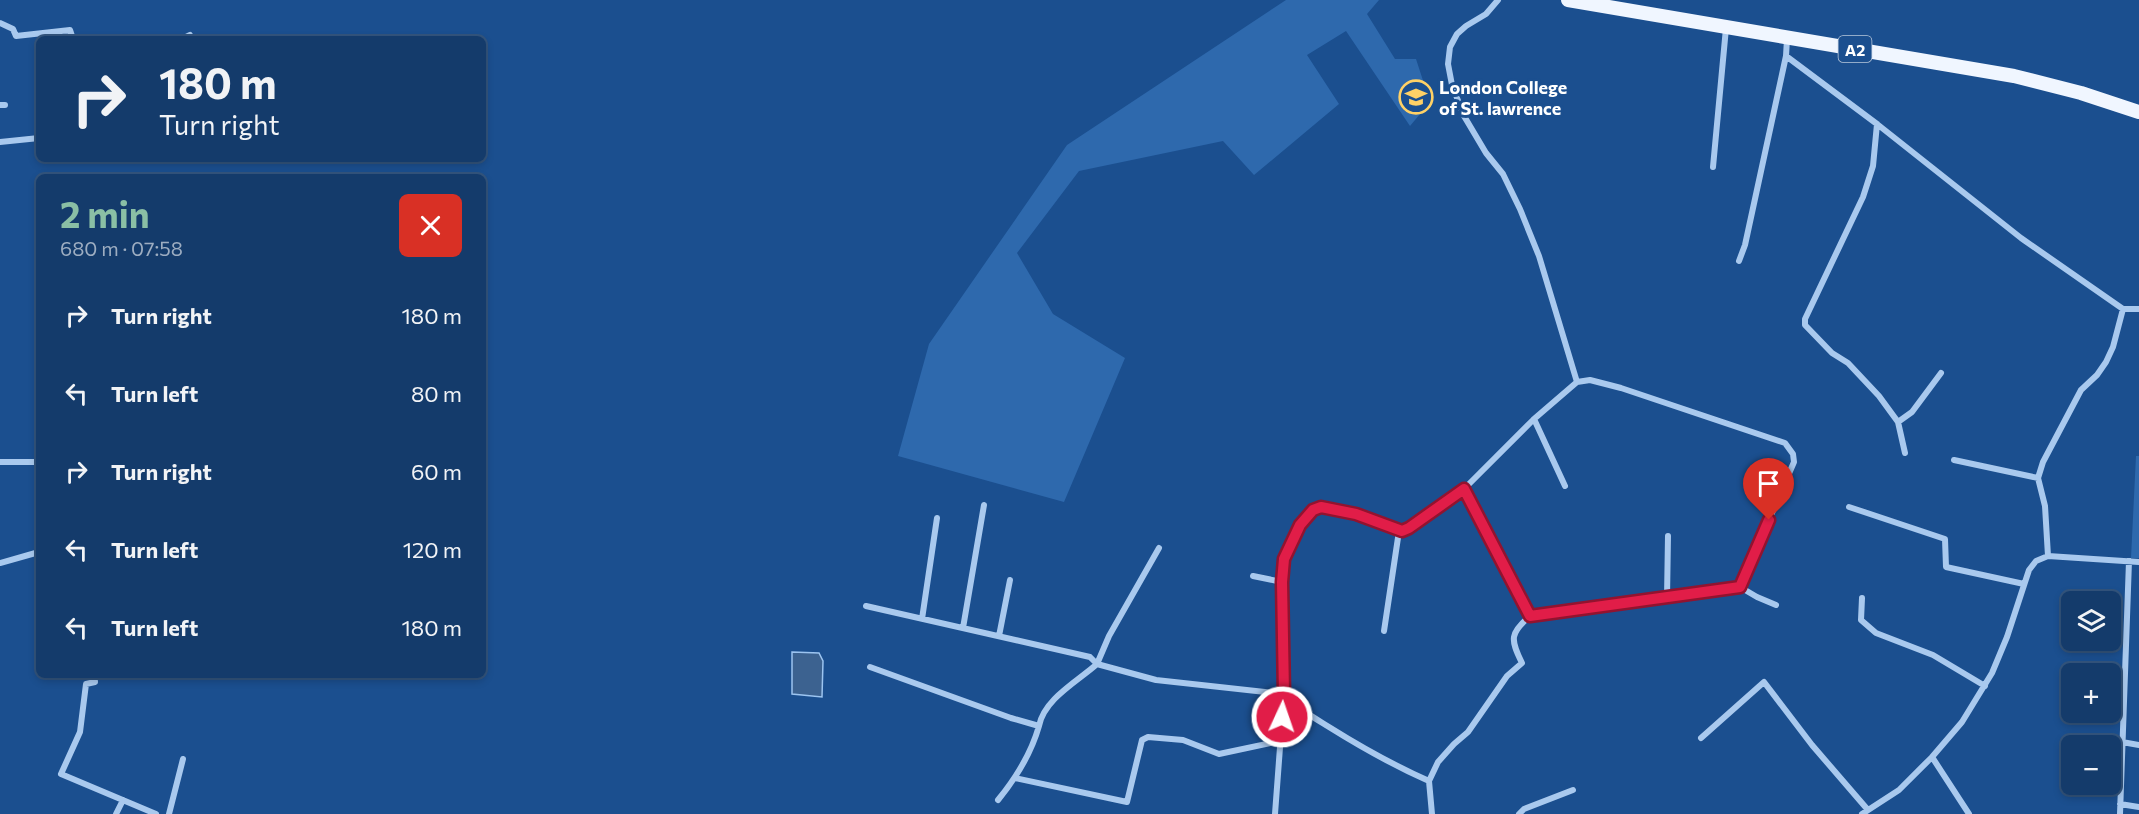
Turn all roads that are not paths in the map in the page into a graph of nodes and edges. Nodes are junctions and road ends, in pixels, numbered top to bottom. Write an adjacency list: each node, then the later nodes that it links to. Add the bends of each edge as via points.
1 (1498, 0): 17 (street, via 1486,14 1457,34 1448,64 1452,85 1464,116 1521,209)
2 (1568, 0): 4 (main road, A2)
3 (0, 22): 5 (street, via 13,29 16,36 70,30)
4 (1726, 28): 6 (main road, A2); 12 (street)
5 (72, 36)
6 (1787, 39): 7 (street); 8 (main road, A2, via 2014,76)
7 (1786, 56): 9 (street); 13 (street)
8 (2139, 112)
9 (1877, 124): 14 (street, via 2021,238); 19 (street, via 1873,166 1863,197 1805,318 1806,324 1879,396)
10 (36, 138): 11 (street)
11 (0, 142)
12 (1713, 167)
13 (1739, 261)
14 (2123, 309): 15 (street); 24 (street, via 2106,362 2081,390)
15 (2139, 310)
16 (1941, 373): 19 (street, via 1912,412)
17 (1577, 382): 18 (street); 42 (street, via 1590,380 1621,388 1785,443 1794,462)
18 (1534, 419): 25 (street); 26 (street)
19 (1898, 422): 20 (street)
20 (1905, 453)
21 (1954, 460): 24 (street)
22 (0, 462): 23 (street)
23 (35, 462)
24 (2038, 478): 34 (street, via 2045,506)
25 (1565, 486)
26 (1464, 489): 30 (street); 47 (street)
27 (984, 505): 49 (street)
28 (1849, 507): 41 (street, via 1945,539 1946,567)
29 (937, 518): 48 (street)
30 (1399, 531): 40 (street, via 1356,514 1321,507 1313,510 1292,540 1284,559); 50 (street)
31 (1668, 536): 43 (street)
32 (1159, 548): 52 (street)
33 (36, 553): 37 (street)
34 (2048, 556): 35 (street); 41 (street, via 2036,561)
35 (2128, 561): 36 (street); 60 (street)
36 (2139, 562)
37 (0, 563)
38 (1252, 576): 40 (street)
39 (1010, 580): 51 (street)
40 (1282, 582): 56 (street)
41 (2024, 584): 55 (street, via 2007,637)
42 (1740, 587): 43 (street); 45 (street)
43 (1667, 598): 47 (street)
44 (1862, 598): 55 (street, via 1862,620 1876,633 1933,655)
45 (1776, 604)
46 (866, 606): 48 (street)
47 (1530, 616): 65 (street, via 1514,632 1522,663 1507,675 1468,732 1438,762)
48 (922, 619): 49 (street)
49 (963, 628): 51 (street)
50 (1384, 631)
51 (999, 636): 52 (street, via 1090,657)
52 (1097, 663): 56 (street, via 1156,680); 57 (street, via 1061,694 1041,716)
53 (870, 667): 57 (street)
54 (94, 678): 67 (street, via 94,682 86,684 80,732 62,774)
55 (1985, 686): 62 (street, via 1962,722)
56 (1284, 694): 59 (street); 65 (street, via 1295,706 1347,738)
57 (1039, 726): 64 (street)
58 (1701, 738): 71 (street, via 1764,682)
59 (1280, 741): 64 (street, via 1219,754 1183,740 1148,737 1143,740 1127,802); 75 (street)
60 (2122, 742): 61 (street); 69 (street)
61 (2139, 745)
62 (1932, 757): 71 (street, via 1899,790); 79 (street)
63 (183, 759): 74 (street)
64 (1015, 778): 68 (street)
65 (1429, 781): 76 (street)
66 (1573, 790): 77 (street)
67 (123, 800): 72 (street); 73 (street)
68 (998, 800)
69 (2120, 804): 70 (street); 80 (street)
70 (2139, 807)
71 (1868, 810): 78 (street)
72 (116, 814)
73 (156, 814)
74 (169, 814)
75 (1275, 814)
76 (1432, 814)
77 (1519, 814)
78 (1862, 814)
79 (1969, 814)
80 (2120, 814)

